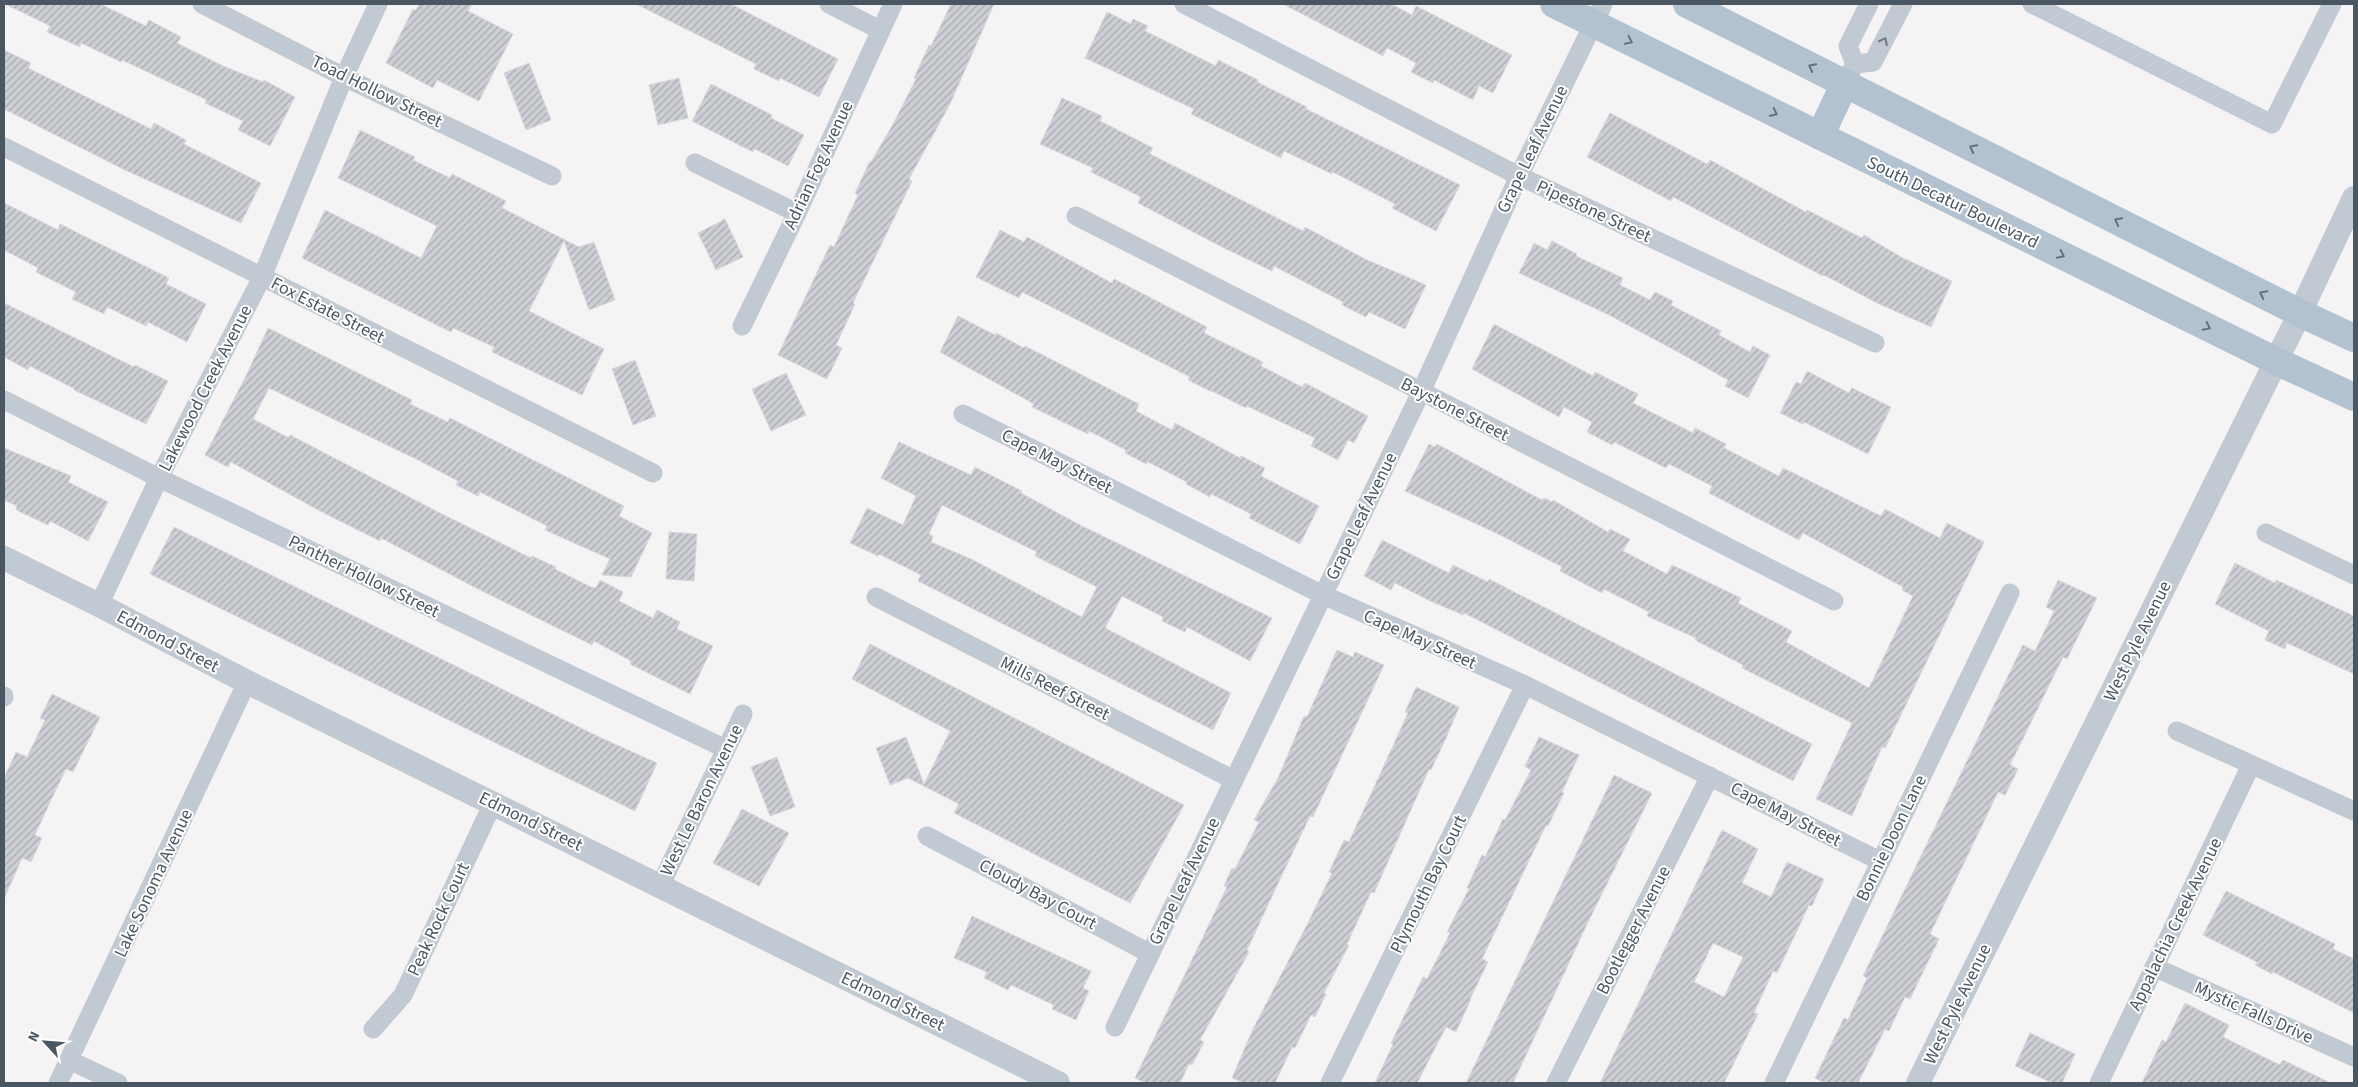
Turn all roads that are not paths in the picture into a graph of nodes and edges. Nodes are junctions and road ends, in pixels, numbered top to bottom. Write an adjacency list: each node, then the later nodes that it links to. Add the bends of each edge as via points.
1 (202, 4): 16 (street, Toad Hollow Street)
2 (378, 4): 16 (street, Lakewood Creek Avenue)
3 (829, 4): 14 (street)
4 (893, 4): 14 (street, Adrian Fog Avenue)
5 (1184, 4): 21 (street, Pipestone Street)
6 (1554, 4): 13 (main road, South Decatur Boulevard)
7 (1687, 4): 15 (main road, one-way to 7)
8 (1869, 4): 15 (street, via 1848,46)
9 (1903, 4): 15 (street, one-way to 9, via 1873,62)
10 (2032, 4): 12 (street)
11 (2332, 4): 12 (street, via 2272,124)
12 (2056, 9)
13 (1598, 14): 17 (main road, South Decatur Boulevard, one-way to 17); 21 (street, Grape Leaf Avenue)
14 (880, 30): 23 (street, Adrian Fog Avenue)
15 (1850, 74): 17 (main road); 26 (main road, one-way to 15)
16 (344, 77): 20 (street, Toad Hollow Street); 25 (street, Lakewood Creek Avenue)
17 (1820, 136): 30 (main road, South Decatur Boulevard, one-way to 30)
18 (4, 147): 25 (street, Fox Estate Street)
19 (695, 163): 23 (street)
20 (552, 176)
21 (1518, 176): 29 (street, Pipestone Street); 31 (street, Grape Leaf Avenue)
22 (2354, 198): 26 (street, West Pyle Avenue)
23 (797, 213): 27 (street, Adrian Fog Avenue)
24 (1076, 216): 31 (street, Baystone Street)
25 (262, 277): 35 (street, Fox Estate Street); 36 (street, Lakewood Creek Avenue)
26 (2300, 313): 28 (main road); 30 (street, West Pyle Avenue)
27 (742, 326)
28 (2354, 338)
29 (1875, 344)
30 (2276, 361): 32 (main road, South Decatur Boulevard); 70 (street, West Pyle Avenue)
31 (1421, 392): 41 (street, Grape Leaf Avenue); 43 (street, Baystone Street)
32 (2354, 397)
33 (4, 400): 36 (street, Panther Hollow Street)
34 (963, 414): 41 (street, Cape May Street)
35 (653, 473)
36 (159, 478): 44 (street, Lakewood Creek Avenue); 49 (street, Panther Hollow Street)
37 (2266, 533): 39 (street)
38 (4, 558): 44 (street, Edmond Street)
39 (2353, 570)
40 (2010, 593): 56 (street, Bonnie Doon Lane)
41 (1323, 595): 46 (street, Cape May Street); 52 (street, Grape Leaf Avenue)
42 (876, 597): 52 (street, Mills Reef Street)
43 (1834, 601)
44 (99, 605): 45 (street, Edmond Street)
45 (247, 682): 53 (street, Edmond Street); 63 (street, Lake Sonoma Avenue)
46 (1525, 685): 51 (street, Cape May Street); 67 (street, Plymouth Bay Court)
47 (743, 714): 49 (street, West Le Baron Avenue)
48 (2177, 731): 50 (street)
49 (726, 749): 57 (street, West Le Baron Avenue)
50 (2251, 765): 54 (street); 59 (street, Appalachia Creek Avenue)
51 (1710, 776): 56 (street, Cape May Street); 68 (street, Bootlegger Avenue)
52 (1234, 780): 58 (street, Grape Leaf Avenue)
53 (493, 803): 57 (street, Edmond Street); 61 (street, Peak Rock Court, via 403,995)
54 (2354, 811)
55 (928, 836): 58 (street, Cloudy Bay Court)
56 (1880, 861): 69 (street, Bonnie Doon Lane)
57 (660, 886): 66 (street, Edmond Street)
58 (1149, 953): 60 (street, Grape Leaf Avenue)
59 (2154, 966): 62 (street, Mystic Falls Drive); 71 (street, Appalachia Creek Avenue)
60 (1115, 1027)
61 (374, 1029)
62 (2354, 1057)
63 (69, 1060): 64 (street, Lake Sonoma Avenue); 65 (street)
64 (58, 1083)
65 (118, 1083)
66 (1058, 1083)
67 (1330, 1083)
68 (1556, 1083)
69 (1774, 1083)
70 (1918, 1083)
71 (2099, 1083)

